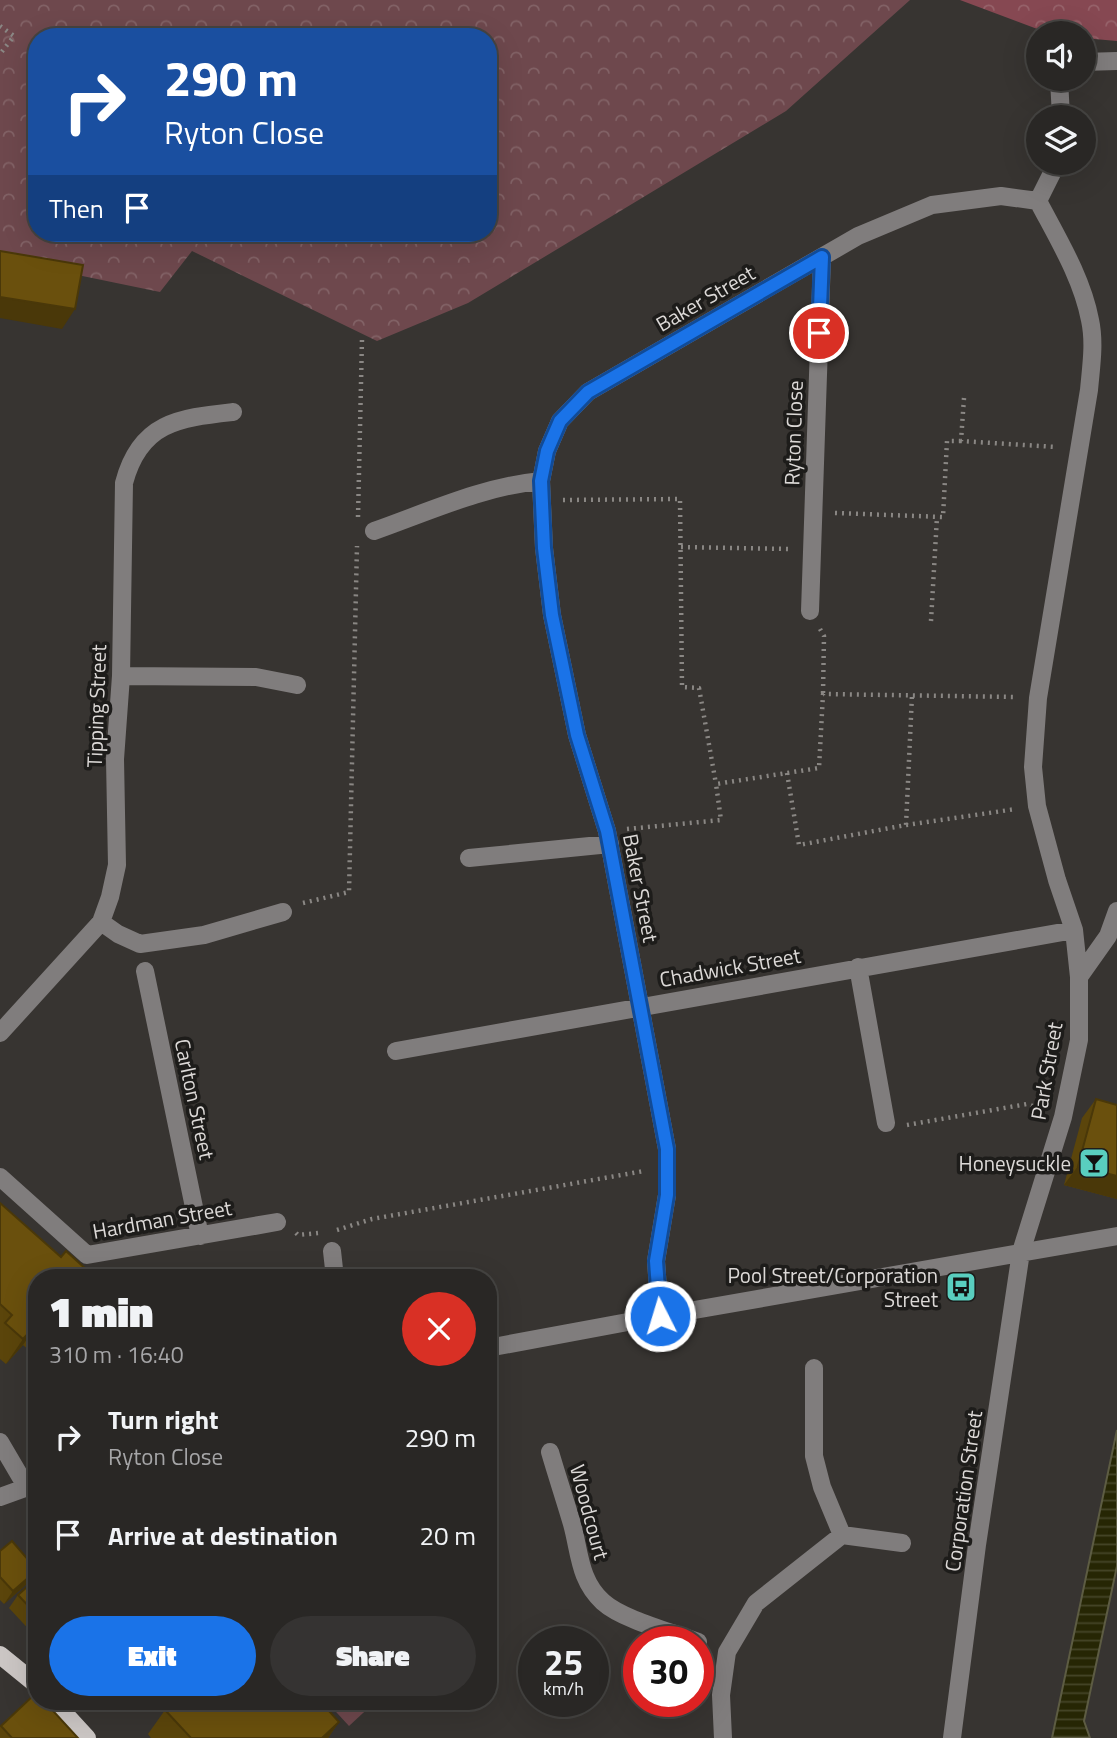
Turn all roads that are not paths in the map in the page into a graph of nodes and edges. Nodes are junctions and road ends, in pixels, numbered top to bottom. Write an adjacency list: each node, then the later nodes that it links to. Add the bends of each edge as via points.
1 (1117, 61): 2 (street)
2 (1096, 62)
3 (1051, 175): 4 (street)
4 (1038, 201): 5 (street, Baker Street, via 1001,197 932,205 858,236); 17 (street, via 1072,266 1090,320 1093,352 1038,698 1033,767 1037,806)
5 (822, 257): 7 (street, Baker Street, via 588,392 560,421); 9 (street, Ryton Close)
6 (233, 412): 10 (street, Tipping Street, via 164,425 128,466)
7 (541, 481): 8 (street, via 495,489); 12 (street, Baker Street, via 552,615 577,735)
8 (366, 531)
9 (810, 611)
10 (121, 676): 11 (street, via 256,677); 16 (street, Tipping Street, via 115,759 117,864)
11 (296, 685)
12 (608, 838): 13 (street); 21 (street, Baker Street)
13 (469, 858)
14 (1117, 911): 20 (street, via 1108,936)
15 (283, 912): 16 (street, via 204,935 140,944)
16 (101, 922): 22 (street, Tipping Street)
17 (1074, 930): 18 (street, Chadwick Street); 20 (street, Park Street)
18 (858, 967): 21 (street, Chadwick Street); 24 (street)
19 (145, 971): 27 (street, Carlton Street)
20 (1079, 977): 30 (street, Park Street, via 1079,1040 1063,1117)
21 (640, 1006): 23 (street, Chadwick Street); 32 (street, Baker Street, via 667,1149 667,1195 656,1261)
22 (0, 1033)
23 (396, 1051)
24 (886, 1123)
25 (0, 1177): 27 (street, Hardman Street, via 87,1255)
26 (277, 1222): 27 (street, Hardman Street)
27 (200, 1236)
28 (1117, 1236): 30 (street)
29 (332, 1251): 31 (street)
30 (1021, 1252): 32 (street); 50 (street, Corporation Street)
31 (334, 1269)
32 (660, 1316): 33 (street)
33 (497, 1346)
34 (814, 1368): 40 (street, via 814,1456)
35 (0, 1442): 37 (street)
36 (550, 1452): 42 (street, Woodcourt, via 581,1571 604,1603)
37 (28, 1480)
38 (28, 1487): 39 (street)
39 (0, 1497)
40 (842, 1535): 41 (street); 44 (street, via 756,1603)
41 (902, 1543)
42 (655, 1626)
43 (714, 1648): 44 (street, Woodcourt)
44 (727, 1652): 49 (street, via 721,1695)
45 (0, 1655): 46 (main road)
46 (28, 1678)
47 (61, 1710): 48 (main road)
48 (87, 1738)
49 (723, 1738)
50 (952, 1738)

